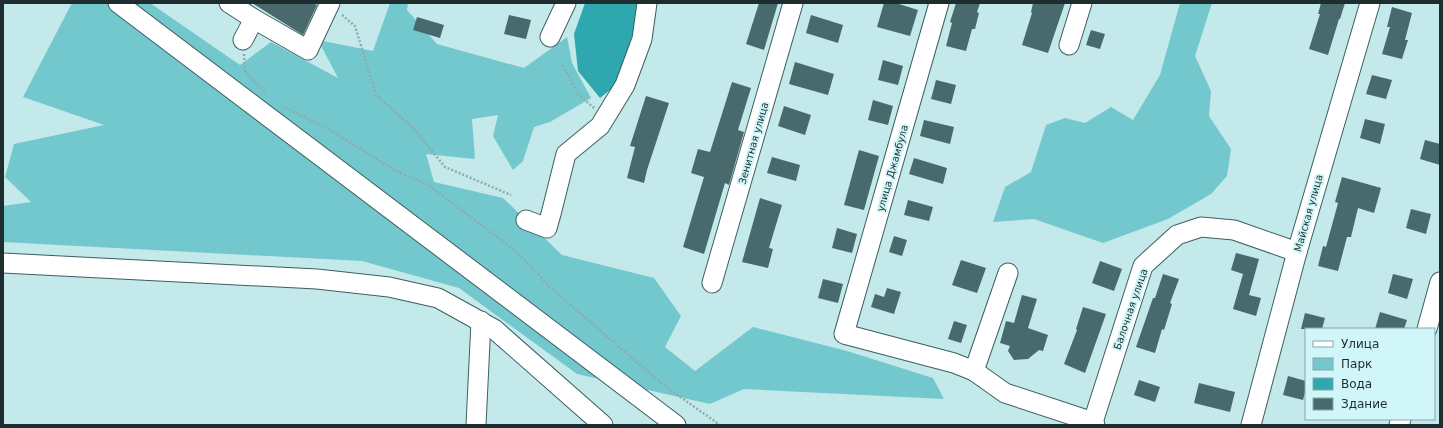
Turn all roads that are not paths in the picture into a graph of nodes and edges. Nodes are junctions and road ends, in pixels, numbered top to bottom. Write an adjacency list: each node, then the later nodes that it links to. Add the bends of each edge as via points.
1 (118, 3): 26 (street)
2 (229, 3): 10 (street)
3 (566, 3): 11 (street)
4 (646, 3): 14 (street, via 642,39 625,85 600,126 566,154 547,228)
5 (793, 3): 19 (street, Зенитная улица)
6 (939, 3): 22 (street, улица Джамбула, via 844,334 954,363)
7 (1082, 3): 13 (street)
8 (1370, 3): 15 (street, Майская улица)
9 (329, 4): 10 (street, via 308,50)
10 (254, 19): 12 (street)
11 (550, 37)
12 (242, 40)
13 (1069, 46)
14 (526, 220)
15 (1297, 252): 23 (street, Балочная улица, via 1234,230 1201,227 1177,235 1143,266); 27 (street, Майская улица)
16 (3, 263): 20 (street, via 318,279 389,287 438,298)
17 (1008, 272): 22 (street)
18 (1440, 282): 21 (street)
19 (712, 283)
20 (481, 321): 24 (street); 25 (street, via 494,328)
21 (1427, 328)
22 (974, 371): 23 (street, via 1004,393)
23 (1094, 424)
24 (476, 425)
25 (603, 425)
26 (676, 425)
27 (1251, 425)

